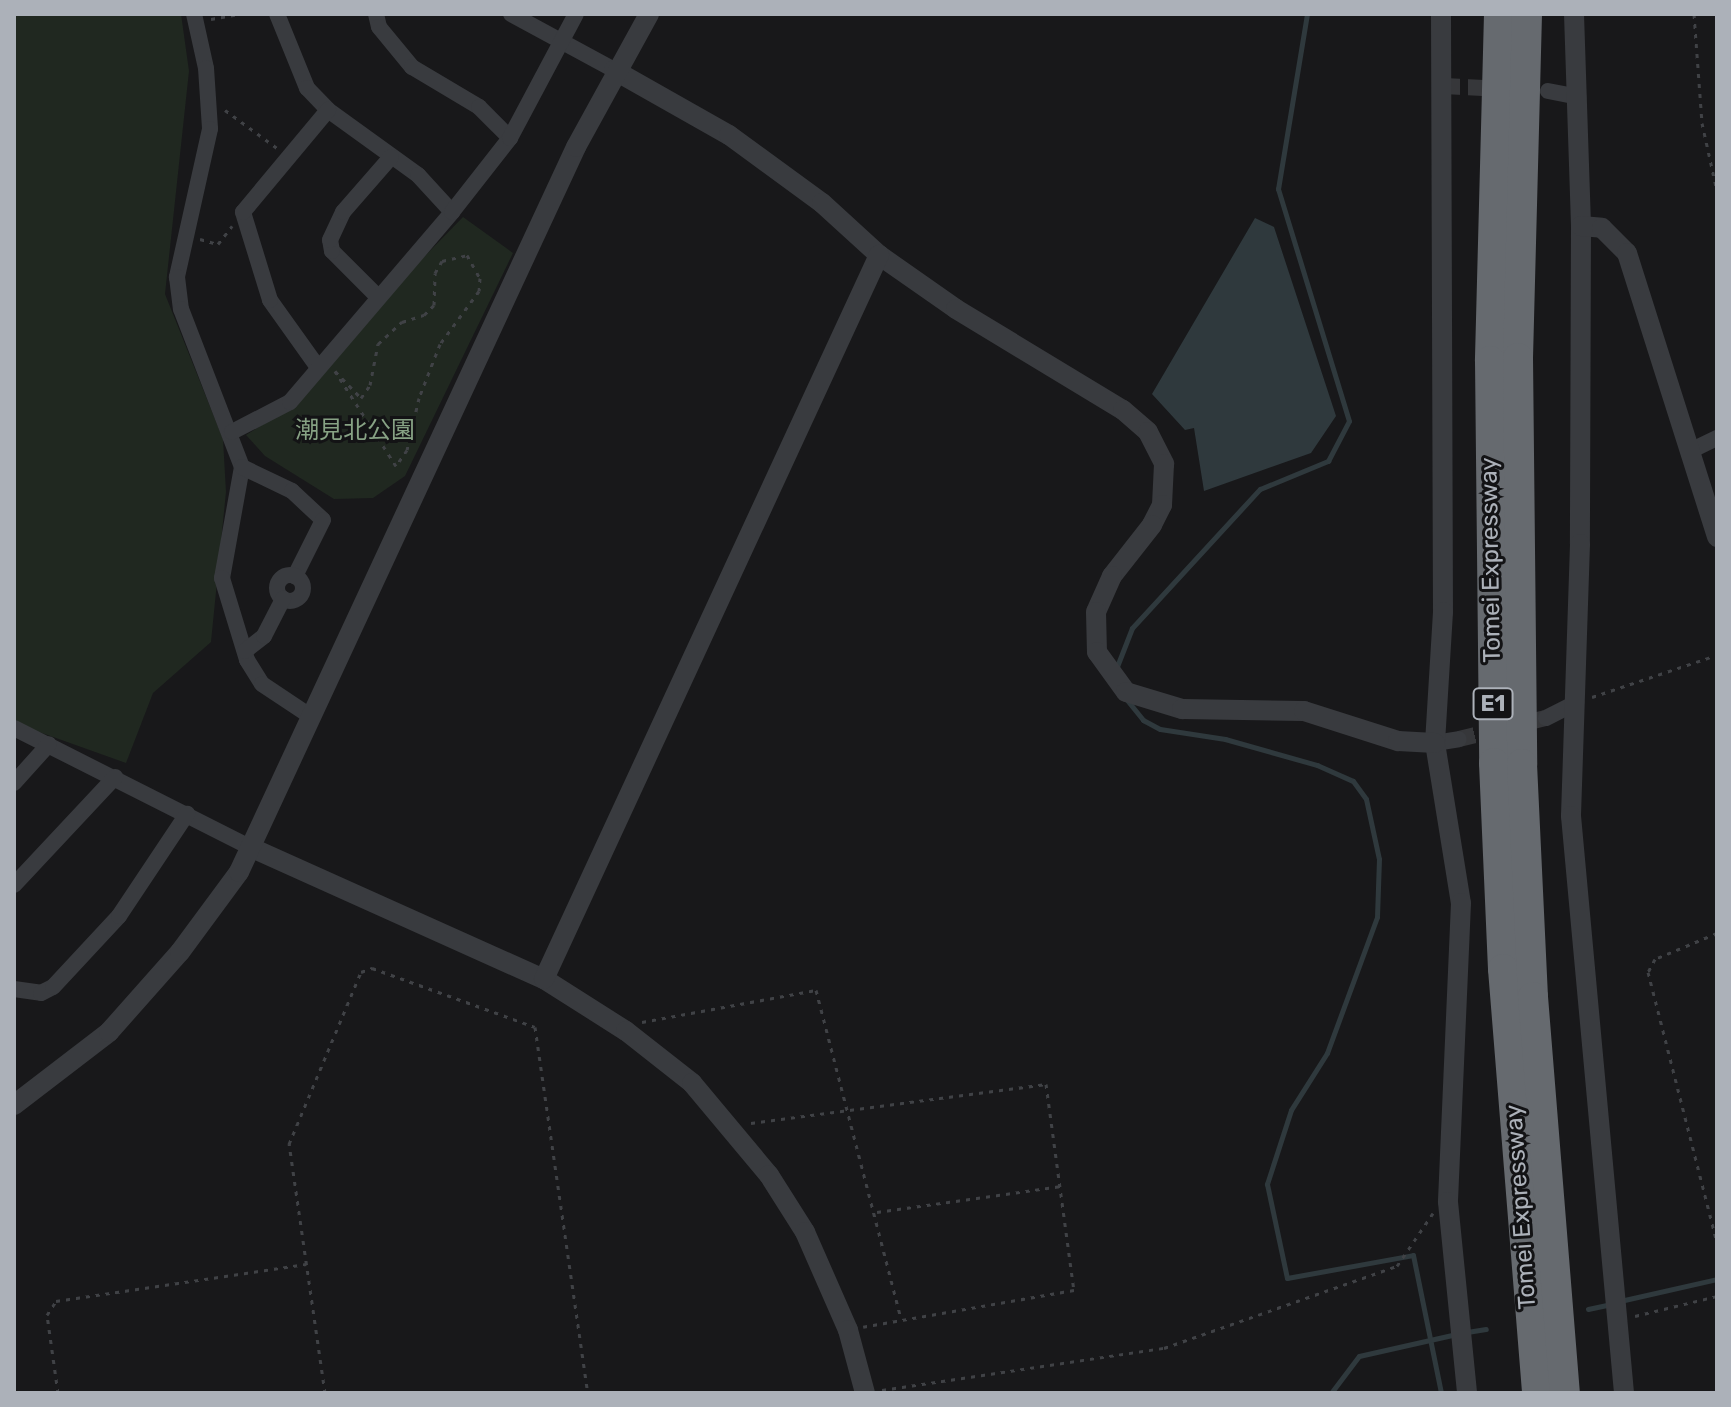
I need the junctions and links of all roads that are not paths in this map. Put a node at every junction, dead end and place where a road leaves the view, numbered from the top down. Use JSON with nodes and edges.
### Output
{"nodes":[{"id":1,"x":277,"y":14,"type":"edge"},
{"id":2,"x":376,"y":14,"type":"edge"},
{"id":3,"x":511,"y":14,"type":"edge"},
{"id":4,"x":576,"y":14,"type":"edge"},
{"id":5,"x":649,"y":14,"type":"edge"},
{"id":6,"x":1441,"y":14,"type":"edge"},
{"id":7,"x":1499,"y":14,"type":"edge"},
{"id":8,"x":1527,"y":14,"type":"edge"},
{"id":9,"x":1574,"y":14,"type":"edge"},
{"id":10,"x":195,"y":18,"type":"edge"},
{"id":11,"x":560,"y":43,"type":"junction"},
{"id":12,"x":614,"y":70,"type":"junction"},
{"id":13,"x":1548,"y":91,"type":"dead end"},
{"id":14,"x":1578,"y":97,"type":"junction"},
{"id":15,"x":328,"y":110,"type":"junction"},
{"id":16,"x":510,"y":138,"type":"junction"},
{"id":17,"x":391,"y":157,"type":"junction"},
{"id":18,"x":452,"y":212,"type":"junction"},
{"id":19,"x":1581,"y":226,"type":"junction"},
{"id":20,"x":879,"y":255,"type":"junction"},
{"id":21,"x":376,"y":295,"type":"junction"},
{"id":22,"x":317,"y":366,"type":"junction"},
{"id":23,"x":232,"y":432,"type":"junction"},
{"id":24,"x":1717,"y":438,"type":"edge"},
{"id":25,"x":1690,"y":451,"type":"junction"},
{"id":26,"x":242,"y":467,"type":"junction"},
{"id":27,"x":1717,"y":537,"type":"edge"},
{"id":28,"x":245,"y":651,"type":"junction"},
{"id":29,"x":1576,"y":703,"type":"junction"},
{"id":30,"x":310,"y":716,"type":"junction"},
{"id":31,"x":1546,"y":718,"type":"tunnel mouth"},
{"id":32,"x":14,"y":728,"type":"edge"},
{"id":33,"x":1459,"y":739,"type":"tunnel mouth"},
{"id":34,"x":1435,"y":743,"type":"junction"},
{"id":35,"x":49,"y":744,"type":"junction"},
{"id":36,"x":115,"y":777,"type":"junction"},
{"id":37,"x":14,"y":783,"type":"edge"},
{"id":38,"x":187,"y":814,"type":"junction"},
{"id":39,"x":252,"y":848,"type":"junction"},
{"id":40,"x":14,"y":885,"type":"edge"},
{"id":41,"x":544,"y":979,"type":"junction"},
{"id":42,"x":14,"y":989,"type":"edge"},
{"id":43,"x":14,"y":1105,"type":"edge"},
{"id":44,"x":865,"y":1392,"type":"edge"},
{"id":45,"x":1467,"y":1393,"type":"edge"},
{"id":46,"x":1537,"y":1393,"type":"edge"},
{"id":47,"x":1565,"y":1393,"type":"edge"},
{"id":48,"x":1624,"y":1393,"type":"edge"}],
"edges":[{"from":1,"to":15,"type":"street"},
{"from":2,"to":16,"type":"street"},
{"from":3,"to":11,"type":"street"},
{"from":4,"to":11,"type":"street"},
{"from":5,"to":12,"type":"street"},
{"from":6,"to":34,"type":"street"},
{"from":7,"to":46,"type":"highway","name":"Tomei Expressway","number":"E1"},
{"from":8,"to":47,"type":"highway","name":"Tomei Expressway","number":"E1"},
{"from":9,"to":14,"type":"street"},
{"from":10,"to":23,"type":"street"},
{"from":11,"to":12,"type":"street"},
{"from":11,"to":16,"type":"street"},
{"from":12,"to":20,"type":"street"},
{"from":12,"to":30,"type":"street"},
{"from":13,"to":14,"type":"street"},
{"from":14,"to":19,"type":"street"},
{"from":15,"to":17,"type":"street"},
{"from":15,"to":22,"type":"street"},
{"from":16,"to":18,"type":"street"},
{"from":17,"to":18,"type":"street"},
{"from":17,"to":21,"type":"street"},
{"from":18,"to":21,"type":"street"},
{"from":19,"to":25,"type":"street"},
{"from":19,"to":29,"type":"street"},
{"from":20,"to":34,"type":"street"},
{"from":20,"to":41,"type":"street"},
{"from":21,"to":22,"type":"street"},
{"from":22,"to":23,"type":"street"},
{"from":23,"to":26,"type":"street"},
{"from":24,"to":25,"type":"street"},
{"from":25,"to":27,"type":"street"},
{"from":26,"to":28,"type":"street"},
{"from":26,"to":28,"type":"street"},
{"from":28,"to":30,"type":"street"},
{"from":29,"to":31,"type":"street"},
{"from":29,"to":48,"type":"street"},
{"from":30,"to":39,"type":"street"},
{"from":32,"to":35,"type":"street"},
{"from":33,"to":34,"type":"street"},
{"from":34,"to":45,"type":"street"},
{"from":35,"to":36,"type":"street"},
{"from":35,"to":37,"type":"street"},
{"from":36,"to":38,"type":"street"},
{"from":36,"to":40,"type":"street"},
{"from":38,"to":39,"type":"street"},
{"from":38,"to":42,"type":"street"},
{"from":39,"to":41,"type":"street"},
{"from":39,"to":43,"type":"street"},
{"from":41,"to":44,"type":"street"}]}
